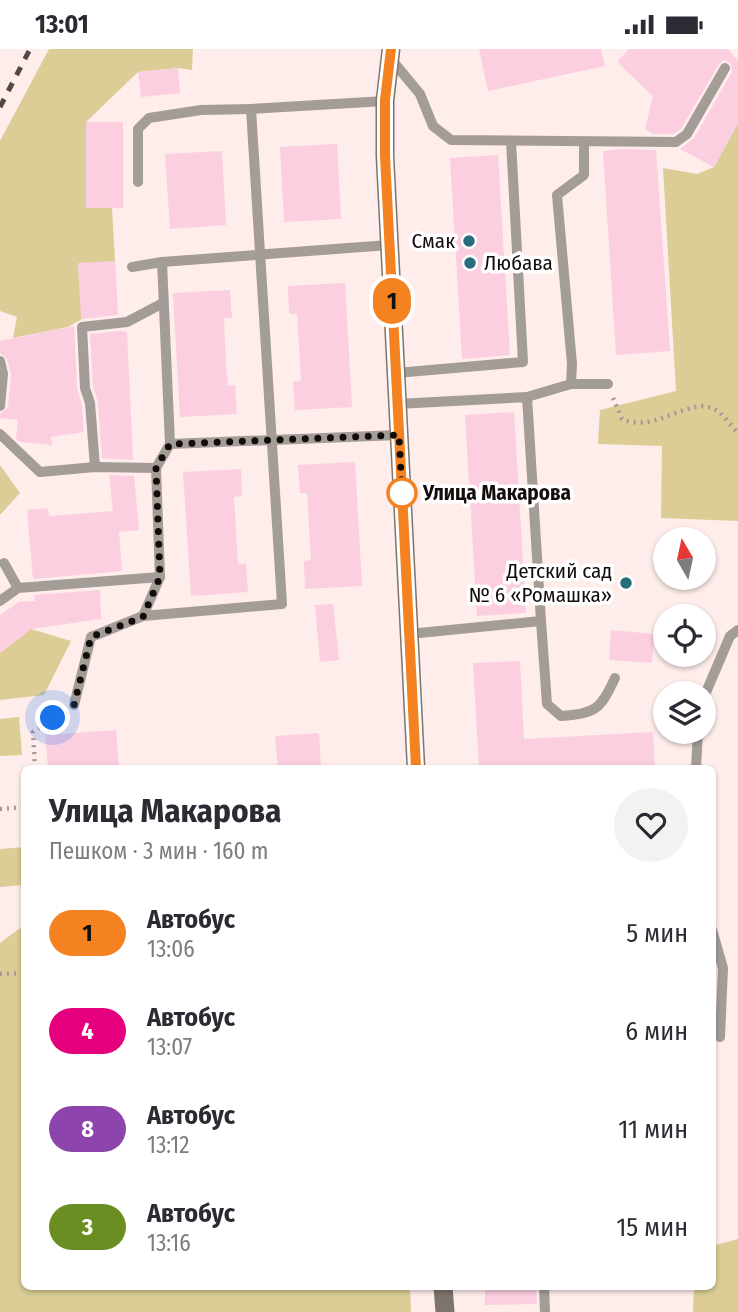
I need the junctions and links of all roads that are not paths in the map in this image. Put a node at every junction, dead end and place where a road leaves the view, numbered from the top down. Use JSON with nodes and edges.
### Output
{"nodes":[{"id":1,"x":390,"y":53,"type":"edge"},
{"id":2,"x":725,"y":68,"type":"dead end"},
{"id":3,"x":385,"y":100,"type":"junction"},
{"id":4,"x":251,"y":110,"type":"junction"},
{"id":5,"x":511,"y":141,"type":"junction"},
{"id":6,"x":584,"y":142,"type":"junction"},
{"id":7,"x":138,"y":182,"type":"dead end"},
{"id":8,"x":389,"y":245,"type":"junction"},
{"id":9,"x":260,"y":255,"type":"junction"},
{"id":10,"x":162,"y":262,"type":"junction"},
{"id":11,"x":132,"y":267,"type":"dead end"},
{"id":12,"x":163,"y":303,"type":"junction"},
{"id":13,"x":0,"y":361,"type":"edge"},
{"id":14,"x":396,"y":373,"type":"junction"},
{"id":15,"x":571,"y":384,"type":"junction"},
{"id":16,"x":608,"y":384,"type":"road end"},
{"id":17,"x":527,"y":397,"type":"junction"},
{"id":18,"x":397,"y":404,"type":"junction"},
{"id":19,"x":0,"y":406,"type":"edge"},
{"id":20,"x":0,"y":434,"type":"edge"},
{"id":21,"x":399,"y":435,"type":"junction"},
{"id":22,"x":272,"y":440,"type":"junction"},
{"id":23,"x":170,"y":444,"type":"junction"},
{"id":24,"x":95,"y":467,"type":"junction"},
{"id":25,"x":156,"y":468,"type":"junction"},
{"id":26,"x":4,"y":563,"type":"dead end"},
{"id":27,"x":160,"y":577,"type":"junction"},
{"id":28,"x":18,"y":588,"type":"junction"},
{"id":29,"x":0,"y":601,"type":"edge"},
{"id":30,"x":143,"y":617,"type":"junction"},
{"id":31,"x":541,"y":621,"type":"junction"},
{"id":32,"x":738,"y":630,"type":"edge"},
{"id":33,"x":409,"y":634,"type":"junction"},
{"id":34,"x":615,"y":678,"type":"dead end"},
{"id":35,"x":711,"y":681,"type":"edge"},
{"id":36,"x":74,"y":705,"type":"road end"},
{"id":37,"x":697,"y":744,"type":"edge"},
{"id":38,"x":416,"y":765,"type":"edge"},
{"id":39,"x":696,"y":765,"type":"edge"},
{"id":40,"x":716,"y":944,"type":"edge"},
{"id":41,"x":720,"y":1037,"type":"dead end"},
{"id":42,"x":443,"y":1290,"type":"edge"},
{"id":43,"x":544,"y":1290,"type":"edge"},
{"id":44,"x":445,"y":1312,"type":"edge"},
{"id":45,"x":545,"y":1312,"type":"edge"}],
"edges":[{"from":1,"to":3,"type":"main road"},
{"from":1,"to":5,"type":"lane"},
{"from":2,"to":6,"type":"lane"},
{"from":3,"to":4,"type":"lane"},
{"from":3,"to":8,"type":"main road"},
{"from":4,"to":7,"type":"lane"},
{"from":4,"to":9,"type":"lane"},
{"from":5,"to":6,"type":"lane"},
{"from":5,"to":14,"type":"lane"},
{"from":6,"to":15,"type":"lane"},
{"from":8,"to":9,"type":"lane"},
{"from":8,"to":14,"type":"main road"},
{"from":9,"to":10,"type":"lane"},
{"from":9,"to":22,"type":"lane"},
{"from":10,"to":11,"type":"lane"},
{"from":10,"to":12,"type":"lane"},
{"from":12,"to":23,"type":"lane"},
{"from":12,"to":24,"type":"lane"},
{"from":13,"to":19,"type":"lane"},
{"from":14,"to":18,"type":"main road"},
{"from":15,"to":16,"type":"lane"},
{"from":15,"to":17,"type":"lane"},
{"from":17,"to":18,"type":"lane"},
{"from":17,"to":31,"type":"lane"},
{"from":18,"to":21,"type":"main road"},
{"from":20,"to":24,"type":"lane"},
{"from":21,"to":22,"type":"lane"},
{"from":21,"to":33,"type":"main road"},
{"from":22,"to":23,"type":"lane"},
{"from":22,"to":30,"type":"lane"},
{"from":23,"to":25,"type":"lane"},
{"from":24,"to":25,"type":"lane"},
{"from":25,"to":27,"type":"lane"},
{"from":26,"to":28,"type":"lane"},
{"from":27,"to":28,"type":"lane"},
{"from":27,"to":30,"type":"lane"},
{"from":28,"to":29,"type":"lane"},
{"from":30,"to":36,"type":"lane"},
{"from":31,"to":33,"type":"lane"},
{"from":31,"to":34,"type":"lane"},
{"from":32,"to":35,"type":"lane"},
{"from":33,"to":38,"type":"main road"},
{"from":37,"to":39,"type":"lane"},
{"from":40,"to":41,"type":"lane"},
{"from":42,"to":44,"type":"main road"},
{"from":43,"to":45,"type":"lane"}]}
